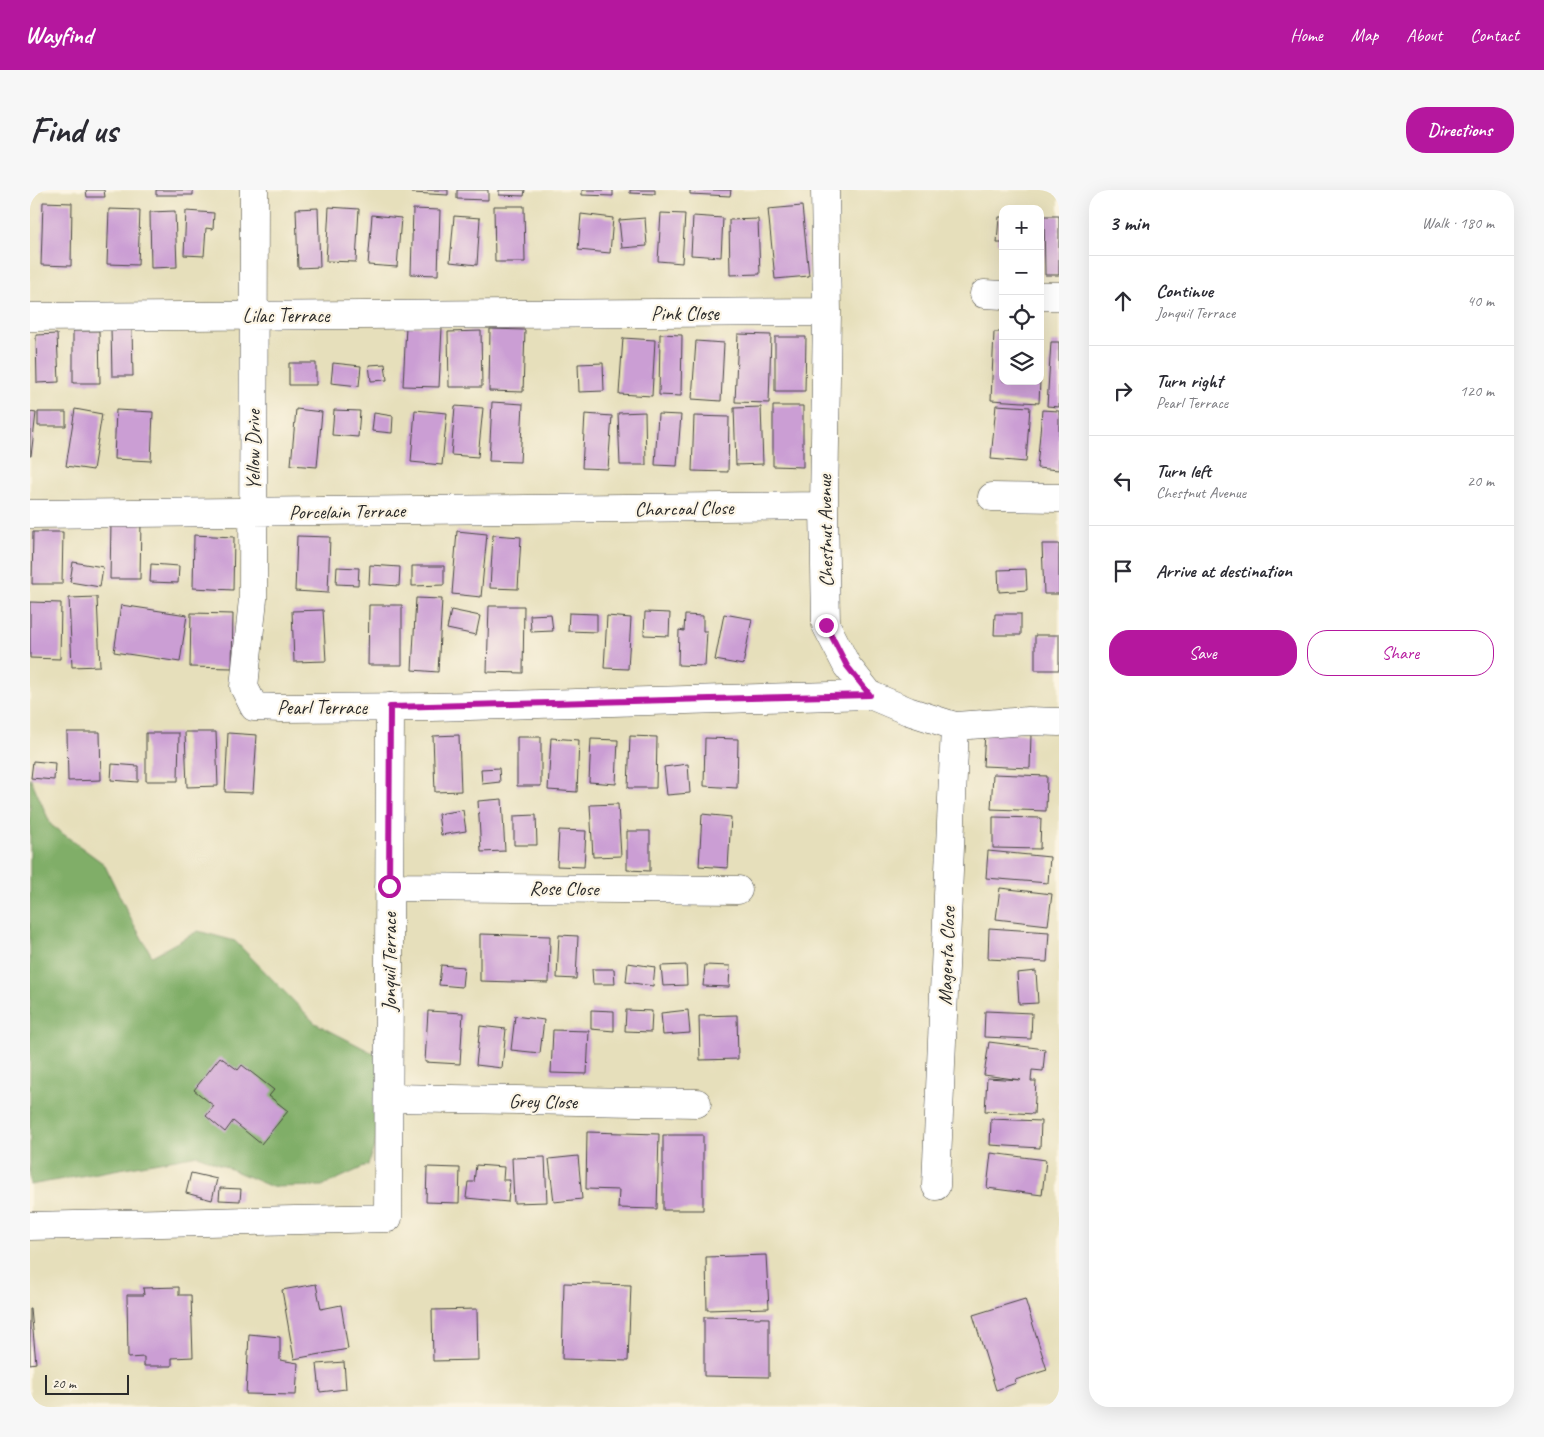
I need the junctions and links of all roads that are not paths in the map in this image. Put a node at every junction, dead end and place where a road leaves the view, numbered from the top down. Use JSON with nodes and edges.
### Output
{"nodes":[{"id":1,"x":254,"y":190,"type":"edge"},
{"id":2,"x":825,"y":190,"type":"edge"},
{"id":3,"x":1044,"y":296,"type":"edge"},
{"id":4,"x":1059,"y":296,"type":"edge"},
{"id":5,"x":827,"y":312,"type":"junction"},
{"id":6,"x":542,"y":314,"type":"joint"},
{"id":7,"x":253,"y":315,"type":"junction"},
{"id":8,"x":30,"y":317,"type":"edge"},
{"id":9,"x":992,"y":497,"type":"dead end"},
{"id":10,"x":1059,"y":498,"type":"edge"},
{"id":11,"x":824,"y":506,"type":"junction"},
{"id":12,"x":544,"y":509,"type":"joint"},
{"id":13,"x":253,"y":512,"type":"junction"},
{"id":14,"x":30,"y":514,"type":"edge"},
{"id":15,"x":870,"y":695,"type":"junction"},
{"id":16,"x":254,"y":707,"type":"joint"},
{"id":17,"x":390,"y":707,"type":"junction"},
{"id":18,"x":1059,"y":722,"type":"edge"},
{"id":19,"x":955,"y":726,"type":"junction"},
{"id":20,"x":389,"y":886,"type":"junction"},
{"id":21,"x":738,"y":890,"type":"dead end"},
{"id":22,"x":389,"y":1098,"type":"junction"},
{"id":23,"x":697,"y":1103,"type":"dead end"},
{"id":24,"x":936,"y":1186,"type":"dead end"},
{"id":25,"x":30,"y":1226,"type":"edge"}],
"edges":[{"from":1,"to":7,"type":"street","name":"Yellow Drive"},
{"from":2,"to":5,"type":"street","name":"Chestnut Avenue"},
{"from":3,"to":4,"type":"street"},
{"from":5,"to":6,"type":"street","name":"Pink Close"},
{"from":5,"to":11,"type":"street","name":"Chestnut Avenue"},
{"from":6,"to":7,"type":"street","name":"Lilac Terrace"},
{"from":7,"to":8,"type":"street","name":"Lilac Terrace"},
{"from":7,"to":13,"type":"street","name":"Yellow Drive"},
{"from":9,"to":10,"type":"street"},
{"from":11,"to":12,"type":"street","name":"Charcoal Close"},
{"from":11,"to":15,"type":"street","name":"Chestnut Avenue"},
{"from":12,"to":13,"type":"street","name":"Porcelain Terrace"},
{"from":13,"to":14,"type":"street","name":"Porcelain Terrace"},
{"from":13,"to":16,"type":"street","name":"Yellow Drive"},
{"from":15,"to":17,"type":"street","name":"Pearl Terrace"},
{"from":15,"to":19,"type":"street","name":"Chestnut Avenue"},
{"from":16,"to":17,"type":"street","name":"Pearl Terrace"},
{"from":17,"to":20,"type":"street","name":"Jonquil Terrace"},
{"from":18,"to":19,"type":"street","name":"Chestnut Avenue"},
{"from":19,"to":24,"type":"street","name":"Magenta Close"},
{"from":20,"to":21,"type":"street","name":"Rose Close"},
{"from":20,"to":22,"type":"street","name":"Jonquil Terrace"},
{"from":22,"to":23,"type":"street","name":"Grey Close"},
{"from":22,"to":25,"type":"street","name":"Jonquil Terrace"}]}
